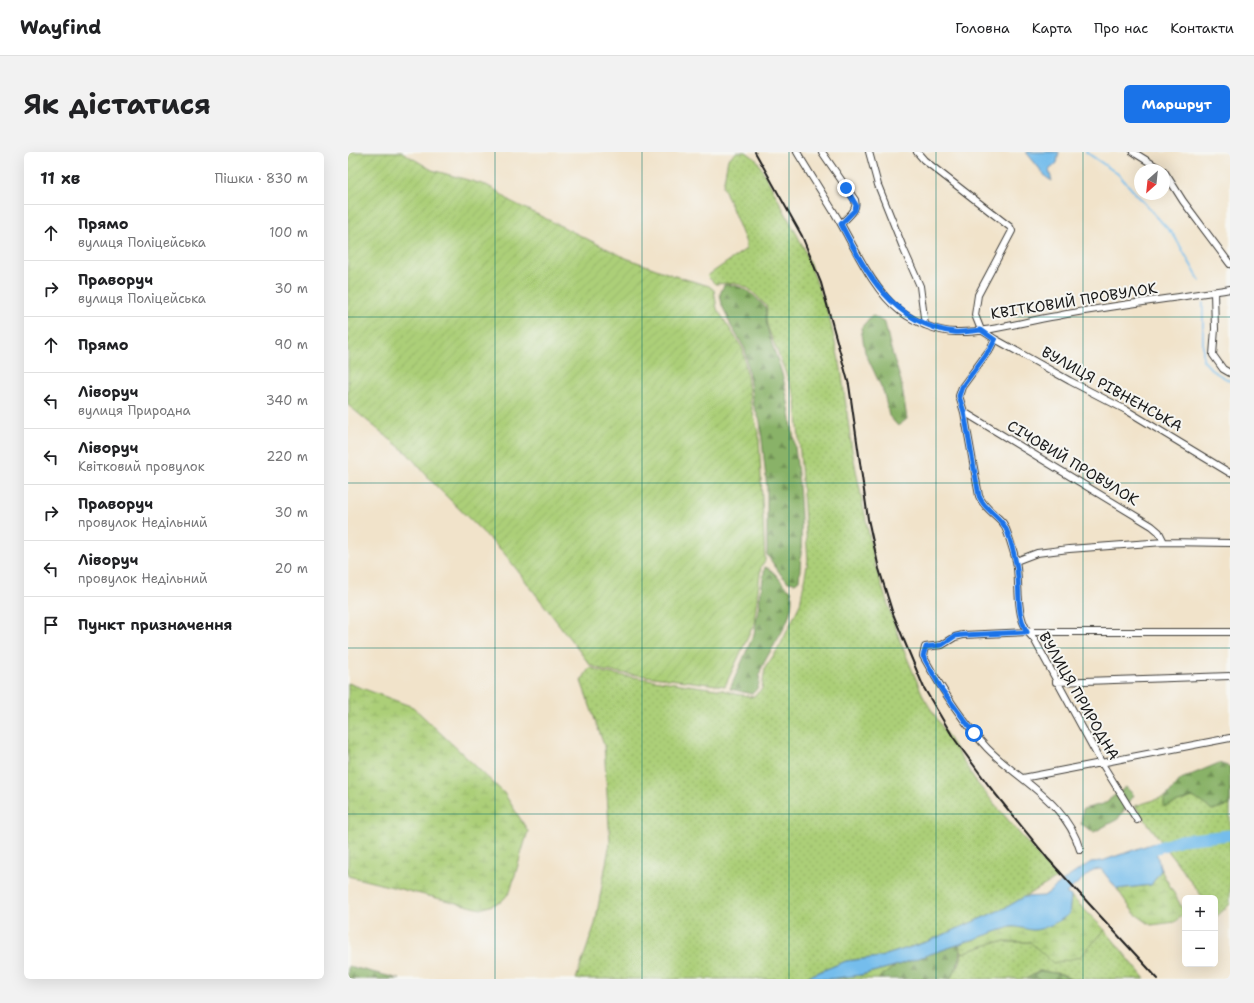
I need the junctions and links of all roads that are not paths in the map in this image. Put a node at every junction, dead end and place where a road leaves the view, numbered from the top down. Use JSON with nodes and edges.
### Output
{"nodes":[{"id":1,"x":797,"y":152,"type":"edge"},
{"id":2,"x":822,"y":152,"type":"edge"},
{"id":3,"x":869,"y":152,"type":"edge"},
{"id":4,"x":917,"y":152,"type":"edge"},
{"id":5,"x":1133,"y":152,"type":"edge"},
{"id":6,"x":1152,"y":164,"type":"edge"},
{"id":7,"x":1170,"y":182,"type":"edge"},
{"id":8,"x":841,"y":224,"type":"junction"},
{"id":9,"x":1230,"y":264,"type":"edge"},
{"id":10,"x":1230,"y":289,"type":"edge"},
{"id":11,"x":1214,"y":292,"type":"junction"},
{"id":12,"x":925,"y":325,"type":"junction"},
{"id":13,"x":981,"y":330,"type":"junction"},
{"id":14,"x":995,"y":340,"type":"junction"},
{"id":15,"x":1230,"y":373,"type":"edge"},
{"id":16,"x":964,"y":412,"type":"junction"},
{"id":17,"x":1230,"y":473,"type":"edge"},
{"id":18,"x":1164,"y":542,"type":"junction"},
{"id":19,"x":1230,"y":543,"type":"edge"},
{"id":20,"x":1016,"y":561,"type":"junction"},
{"id":21,"x":1027,"y":632,"type":"junction"},
{"id":22,"x":1230,"y":632,"type":"edge"},
{"id":23,"x":1230,"y":676,"type":"edge"},
{"id":24,"x":1056,"y":682,"type":"junction"},
{"id":25,"x":1230,"y":738,"type":"edge"},
{"id":26,"x":1101,"y":762,"type":"junction"},
{"id":27,"x":1022,"y":778,"type":"junction"},
{"id":28,"x":1137,"y":820,"type":"dead end"},
{"id":29,"x":1080,"y":850,"type":"dead end"}],
"edges":[{"from":1,"to":8,"type":"street","name":"КВІТКОВИЙ ПРОВУЛОК"},
{"from":2,"to":8,"type":"street"},
{"from":3,"to":12,"type":"street"},
{"from":4,"to":13,"type":"street"},
{"from":5,"to":6,"type":"street"},
{"from":7,"to":9,"type":"street"},
{"from":8,"to":12,"type":"street","name":"КВІТКОВИЙ ПРОВУЛОК"},
{"from":10,"to":11,"type":"street","name":"КВІТКОВИЙ ПРОВУЛОК"},
{"from":11,"to":13,"type":"street","name":"КВІТКОВИЙ ПРОВУЛОК"},
{"from":11,"to":15,"type":"street"},
{"from":12,"to":13,"type":"street","name":"КВІТКОВИЙ ПРОВУЛОК"},
{"from":13,"to":14,"type":"street","name":"ВУЛИЦЯ РІВНЕНСЬКА"},
{"from":14,"to":16,"type":"street","name":"ВУЛИЦЯ ПРИРОДНА"},
{"from":14,"to":17,"type":"street","name":"ВУЛИЦЯ РІВНЕНСЬКА"},
{"from":16,"to":18,"type":"street","name":"СІЧОВИЙ ПРОВУЛОК"},
{"from":16,"to":20,"type":"street","name":"ВУЛИЦЯ ПРИРОДНА"},
{"from":18,"to":19,"type":"street"},
{"from":18,"to":20,"type":"street"},
{"from":20,"to":21,"type":"street","name":"ВУЛИЦЯ ПРИРОДНА"},
{"from":21,"to":22,"type":"street"},
{"from":21,"to":24,"type":"street","name":"ВУЛИЦЯ ПРИРОДНА"},
{"from":21,"to":27,"type":"street"},
{"from":23,"to":24,"type":"street"},
{"from":24,"to":26,"type":"street","name":"ВУЛИЦЯ ПРИРОДНА"},
{"from":25,"to":26,"type":"street"},
{"from":26,"to":27,"type":"street"},
{"from":26,"to":28,"type":"street","name":"ВУЛИЦЯ ПРИРОДНА"},
{"from":27,"to":29,"type":"street"}]}
